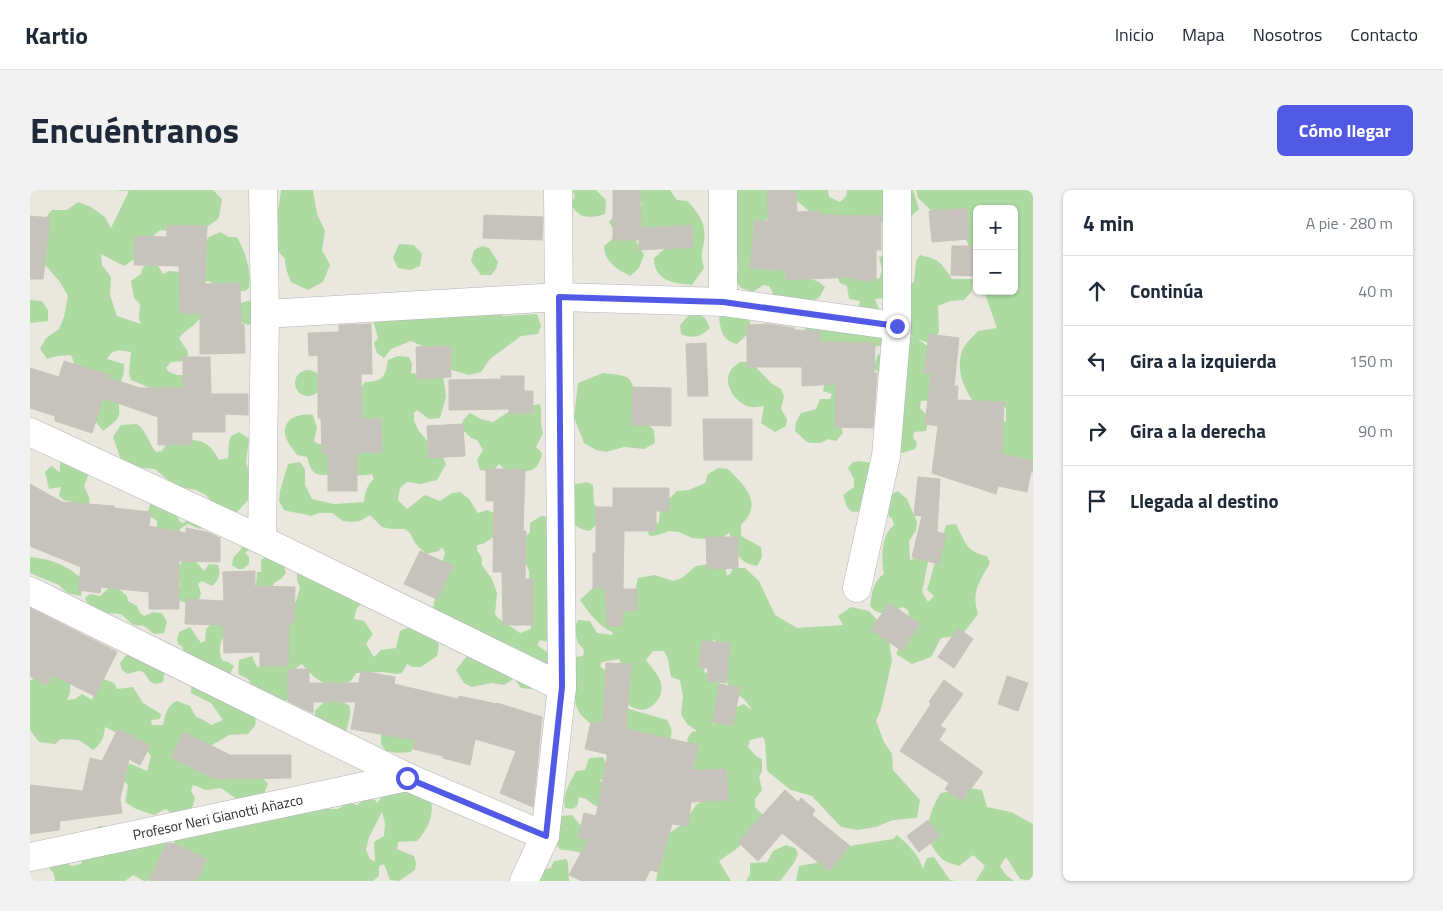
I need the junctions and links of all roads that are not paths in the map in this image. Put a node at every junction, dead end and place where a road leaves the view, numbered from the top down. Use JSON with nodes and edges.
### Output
{"nodes":[{"id":1,"x":263,"y":190,"type":"edge"},
{"id":2,"x":558,"y":190,"type":"edge"},
{"id":3,"x":723,"y":190,"type":"edge"},
{"id":4,"x":897,"y":190,"type":"edge"},
{"id":5,"x":559,"y":297,"type":"junction"},
{"id":6,"x":723,"y":302,"type":"junction"},
{"id":7,"x":265,"y":314,"type":"junction"},
{"id":8,"x":897,"y":326,"type":"junction"},
{"id":9,"x":30,"y":432,"type":"edge"},
{"id":10,"x":262,"y":540,"type":"junction"},
{"id":11,"x":857,"y":588,"type":"dead end"},
{"id":12,"x":30,"y":591,"type":"edge"},
{"id":13,"x":562,"y":687,"type":"junction"},
{"id":14,"x":407,"y":778,"type":"junction"},
{"id":15,"x":546,"y":836,"type":"junction"},
{"id":16,"x":30,"y":857,"type":"edge"},
{"id":17,"x":524,"y":881,"type":"edge"}],
"edges":[{"from":1,"to":7,"type":"street"},
{"from":2,"to":5,"type":"street"},
{"from":3,"to":6,"type":"street"},
{"from":4,"to":8,"type":"street"},
{"from":5,"to":6,"type":"street"},
{"from":5,"to":7,"type":"street"},
{"from":5,"to":13,"type":"street"},
{"from":6,"to":8,"type":"street"},
{"from":7,"to":10,"type":"street"},
{"from":8,"to":11,"type":"street"},
{"from":9,"to":10,"type":"street"},
{"from":10,"to":13,"type":"street"},
{"from":12,"to":14,"type":"street"},
{"from":13,"to":15,"type":"street"},
{"from":14,"to":15,"type":"street"},
{"from":14,"to":16,"type":"street","name":"Profesor Neri Gianotti Añazco"},
{"from":15,"to":17,"type":"street"}]}
